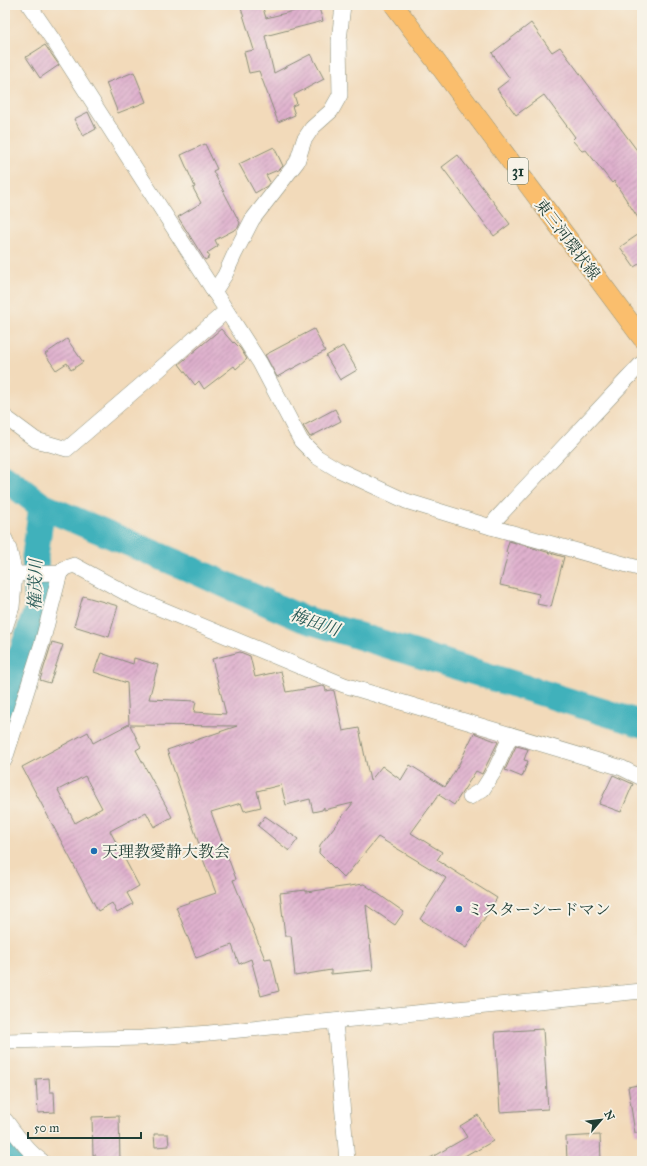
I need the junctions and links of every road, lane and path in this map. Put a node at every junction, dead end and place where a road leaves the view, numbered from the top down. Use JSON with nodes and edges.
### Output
{"nodes":[{"id":1,"x":29,"y":5,"type":"edge"},
{"id":2,"x":342,"y":5,"type":"edge"},
{"id":3,"x":394,"y":5,"type":"edge"},
{"id":4,"x":214,"y":292,"type":"junction"},
{"id":5,"x":226,"y":311,"type":"junction"},
{"id":6,"x":642,"y":338,"type":"edge"},
{"id":7,"x":642,"y":363,"type":"edge"},
{"id":8,"x":5,"y":417,"type":"edge"},
{"id":9,"x":491,"y":527,"type":"junction"},
{"id":10,"x":5,"y":539,"type":"edge"},
{"id":11,"x":642,"y":569,"type":"edge"},
{"id":12,"x":58,"y":573,"type":"junction"},
{"id":13,"x":18,"y":574,"type":"junction"},
{"id":14,"x":5,"y":628,"type":"edge"},
{"id":15,"x":511,"y":735,"type":"junction"},
{"id":16,"x":5,"y":759,"type":"edge"},
{"id":17,"x":642,"y":778,"type":"edge"},
{"id":18,"x":470,"y":797,"type":"dead end"},
{"id":19,"x":642,"y":991,"type":"edge"},
{"id":20,"x":335,"y":1021,"type":"junction"},
{"id":21,"x":5,"y":1041,"type":"edge"},
{"id":22,"x":5,"y":1120,"type":"edge"},
{"id":23,"x":42,"y":1161,"type":"edge"},
{"id":24,"x":347,"y":1161,"type":"edge"}],
"edges":[{"from":1,"to":4,"type":"street"},
{"from":2,"to":4,"type":"street"},
{"from":3,"to":6,"type":"main road","name":"東三河環状線","number":"31"},
{"from":4,"to":5,"type":"street"},
{"from":5,"to":8,"type":"street"},
{"from":5,"to":9,"type":"street"},
{"from":7,"to":9,"type":"street"},
{"from":9,"to":11,"type":"street"},
{"from":10,"to":13,"type":"street"},
{"from":12,"to":13,"type":"street"},
{"from":12,"to":15,"type":"street"},
{"from":12,"to":16,"type":"street"},
{"from":13,"to":14,"type":"street"},
{"from":15,"to":17,"type":"street"},
{"from":15,"to":18,"type":"street"},
{"from":19,"to":20,"type":"street"},
{"from":20,"to":21,"type":"street"},
{"from":20,"to":24,"type":"street"},
{"from":22,"to":23,"type":"street"}]}
